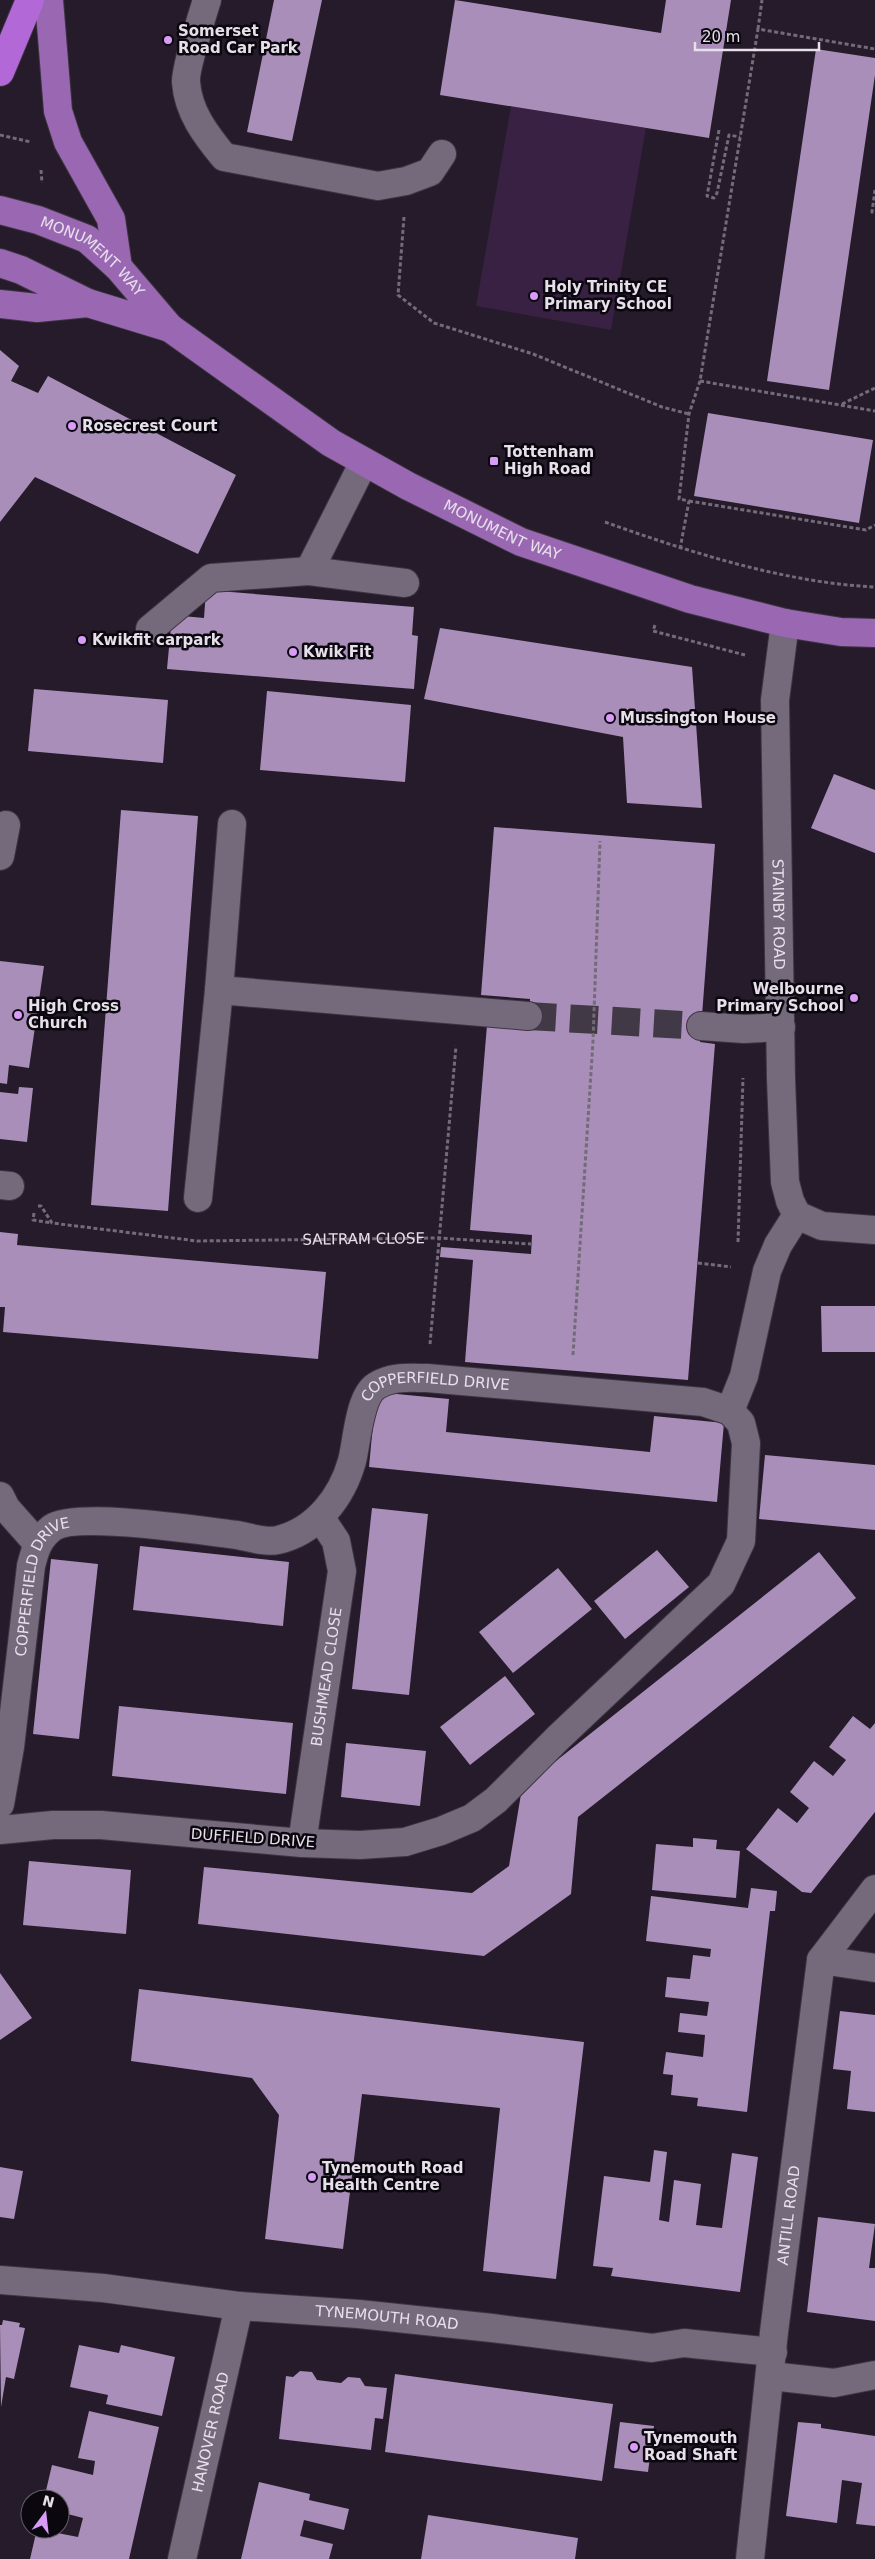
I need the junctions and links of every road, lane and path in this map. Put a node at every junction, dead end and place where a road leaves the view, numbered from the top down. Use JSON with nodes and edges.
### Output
{"nodes":[{"id":1,"x":30,"y":0,"type":"edge"},
{"id":2,"x":50,"y":0,"type":"edge"},
{"id":3,"x":208,"y":0,"type":"edge"},
{"id":4,"x":762,"y":0,"type":"edge"},
{"id":5,"x":758,"y":29,"type":"junction"},
{"id":6,"x":875,"y":49,"type":"edge"},
{"id":7,"x":0,"y":72,"type":"edge"},
{"id":8,"x":719,"y":130,"type":"dead end"},
{"id":9,"x":0,"y":135,"type":"edge"},
{"id":10,"x":740,"y":137,"type":"junction"},
{"id":11,"x":40,"y":144,"type":"dead end"},
{"id":12,"x":442,"y":154,"type":"dead end"},
{"id":13,"x":406,"y":181,"type":"junction"},
{"id":14,"x":875,"y":190,"type":"edge"},
{"id":15,"x":0,"y":210,"type":"edge"},
{"id":16,"x":875,"y":212,"type":"edge"},
{"id":17,"x":0,"y":263,"type":"edge"},
{"id":18,"x":118,"y":267,"type":"junction"},
{"id":19,"x":88,"y":303,"type":"junction"},
{"id":20,"x":0,"y":304,"type":"edge"},
{"id":21,"x":170,"y":328,"type":"junction"},
{"id":22,"x":700,"y":380,"type":"junction"},
{"id":23,"x":875,"y":388,"type":"edge"},
{"id":24,"x":841,"y":405,"type":"junction"},
{"id":25,"x":875,"y":411,"type":"edge"},
{"id":26,"x":689,"y":414,"type":"junction"},
{"id":27,"x":364,"y":462,"type":"junction"},
{"id":28,"x":689,"y":501,"type":"junction"},
{"id":29,"x":605,"y":522,"type":"dead end"},
{"id":30,"x":875,"y":525,"type":"edge"},
{"id":31,"x":679,"y":548,"type":"junction"},
{"id":32,"x":675,"y":555,"type":"dead end"},
{"id":33,"x":309,"y":571,"type":"junction"},
{"id":34,"x":405,"y":584,"type":"dead end"},
{"id":35,"x":875,"y":587,"type":"edge"},
{"id":36,"x":785,"y":623,"type":"junction"},
{"id":37,"x":655,"y":624,"type":"dead end"},
{"id":38,"x":150,"y":629,"type":"dead end"},
{"id":39,"x":875,"y":633,"type":"edge"},
{"id":40,"x":779,"y":664,"type":"junction"},
{"id":41,"x":6,"y":824,"type":"dead end"},
{"id":42,"x":232,"y":824,"type":"dead end"},
{"id":43,"x":600,"y":841,"type":"dead end"},
{"id":44,"x":0,"y":856,"type":"edge"},
{"id":45,"x":219,"y":990,"type":"junction"},
{"id":46,"x":459,"y":1011,"type":"junction"},
{"id":47,"x":528,"y":1016,"type":"tunnel mouth"},
{"id":48,"x":701,"y":1026,"type":"tunnel mouth"},
{"id":49,"x":781,"y":1027,"type":"junction"},
{"id":50,"x":744,"y":1029,"type":"junction"},
{"id":51,"x":198,"y":1198,"type":"dead end"},
{"id":52,"x":24,"y":1211,"type":"dead end"},
{"id":53,"x":34,"y":1212,"type":"junction"},
{"id":54,"x":52,"y":1223,"type":"junction"},
{"id":55,"x":790,"y":1225,"type":"junction"},
{"id":56,"x":875,"y":1230,"type":"edge"},
{"id":57,"x":438,"y":1238,"type":"junction"},
{"id":58,"x":531,"y":1244,"type":"dead end"},
{"id":59,"x":738,"y":1250,"type":"dead end"},
{"id":60,"x":427,"y":1378,"type":"junction"},
{"id":61,"x":569,"y":1390,"type":"junction"},
{"id":62,"x":730,"y":1411,"type":"junction"},
{"id":63,"x":0,"y":1496,"type":"edge"},
{"id":64,"x":320,"y":1517,"type":"junction"},
{"id":65,"x":37,"y":1543,"type":"junction"},
{"id":66,"x":0,"y":1804,"type":"edge"},
{"id":67,"x":0,"y":1830,"type":"edge"},
{"id":68,"x":302,"y":1844,"type":"junction"},
{"id":69,"x":875,"y":1889,"type":"edge"},
{"id":70,"x":821,"y":1960,"type":"junction"},
{"id":71,"x":875,"y":1968,"type":"edge"},
{"id":72,"x":0,"y":2280,"type":"edge"},
{"id":73,"x":239,"y":2306,"type":"junction"},
{"id":74,"x":772,"y":2364,"type":"junction"},
{"id":75,"x":872,"y":2375,"type":"edge"},
{"id":76,"x":182,"y":2559,"type":"edge"},
{"id":77,"x":750,"y":2559,"type":"edge"}],
"edges":[{"from":1,"to":7,"type":"highway"},
{"from":2,"to":18,"type":"main road"},
{"from":3,"to":13,"type":"street"},
{"from":4,"to":5,"type":"path"},
{"from":5,"to":6,"type":"path"},
{"from":5,"to":10,"type":"path"},
{"from":8,"to":10,"type":"path"},
{"from":9,"to":11,"type":"path"},
{"from":10,"to":22,"type":"path"},
{"from":12,"to":13,"type":"street"},
{"from":13,"to":26,"type":"path"},
{"from":14,"to":16,"type":"path"},
{"from":15,"to":18,"type":"main road","name":"MONUMENT WAY"},
{"from":17,"to":19,"type":"main road","name":"MONUMENT WAY"},
{"from":18,"to":21,"type":"main road","name":"MONUMENT WAY"},
{"from":19,"to":20,"type":"main road"},
{"from":19,"to":21,"type":"main road","name":"MONUMENT WAY"},
{"from":21,"to":27,"type":"main road","name":"MONUMENT WAY"},
{"from":22,"to":24,"type":"path"},
{"from":22,"to":26,"type":"path"},
{"from":23,"to":24,"type":"path"},
{"from":24,"to":25,"type":"path"},
{"from":26,"to":28,"type":"path"},
{"from":27,"to":33,"type":"street"},
{"from":27,"to":36,"type":"main road","name":"MONUMENT WAY"},
{"from":28,"to":30,"type":"path"},
{"from":28,"to":31,"type":"path"},
{"from":29,"to":31,"type":"path"},
{"from":31,"to":32,"type":"path"},
{"from":31,"to":35,"type":"path"},
{"from":33,"to":34,"type":"street"},
{"from":33,"to":38,"type":"street"},
{"from":36,"to":39,"type":"main road","name":"MONUMENT WAY"},
{"from":36,"to":40,"type":"street","name":"STAINBY ROAD"},
{"from":37,"to":40,"type":"path"},
{"from":40,"to":49,"type":"street","name":"STAINBY ROAD"},
{"from":41,"to":44,"type":"street"},
{"from":42,"to":45,"type":"street"},
{"from":43,"to":61,"type":"path"},
{"from":45,"to":46,"type":"street"},
{"from":45,"to":51,"type":"street"},
{"from":46,"to":47,"type":"street"},
{"from":46,"to":57,"type":"path"},
{"from":48,"to":50,"type":"street"},
{"from":49,"to":50,"type":"street"},
{"from":49,"to":55,"type":"street","name":"STAINBY ROAD"},
{"from":50,"to":59,"type":"path"},
{"from":52,"to":53,"type":"path"},
{"from":53,"to":54,"type":"path","name":"SALTRAM CLOSE"},
{"from":53,"to":54,"type":"path"},
{"from":54,"to":57,"type":"path","name":"SALTRAM CLOSE"},
{"from":55,"to":56,"type":"street"},
{"from":55,"to":62,"type":"street"},
{"from":57,"to":58,"type":"path","name":"SALTRAM CLOSE"},
{"from":57,"to":60,"type":"path"},
{"from":60,"to":61,"type":"street","name":"COPPERFIELD DRIVE"},
{"from":60,"to":64,"type":"street","name":"COPPERFIELD DRIVE"},
{"from":61,"to":62,"type":"street","name":"COPPERFIELD DRIVE"},
{"from":62,"to":68,"type":"street","name":"DUFFIELD DRIVE"},
{"from":63,"to":65,"type":"street"},
{"from":64,"to":65,"type":"street","name":"COPPERFIELD DRIVE"},
{"from":64,"to":68,"type":"street","name":"BUSHMEAD CLOSE"},
{"from":65,"to":66,"type":"street","name":"COPPERFIELD DRIVE"},
{"from":67,"to":68,"type":"street","name":"DUFFIELD DRIVE"},
{"from":69,"to":70,"type":"street"},
{"from":70,"to":71,"type":"street"},
{"from":70,"to":74,"type":"street","name":"ANTILL ROAD"},
{"from":72,"to":73,"type":"street","name":"TYNEMOUTH ROAD"},
{"from":73,"to":74,"type":"street","name":"TYNEMOUTH ROAD"},
{"from":73,"to":76,"type":"street","name":"HANOVER ROAD"},
{"from":74,"to":75,"type":"street","name":"TYNEMOUTH ROAD"},
{"from":74,"to":77,"type":"street","name":"ANTILL ROAD"}]}
